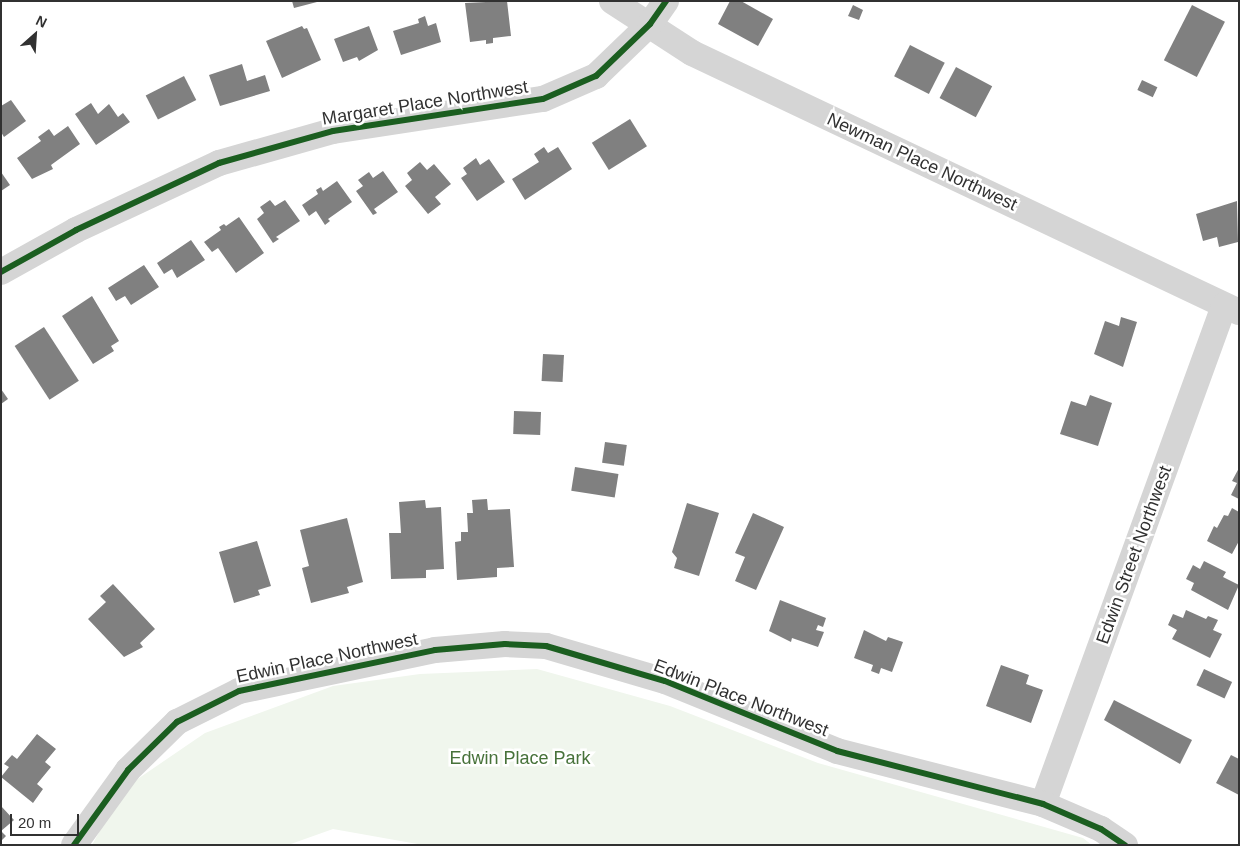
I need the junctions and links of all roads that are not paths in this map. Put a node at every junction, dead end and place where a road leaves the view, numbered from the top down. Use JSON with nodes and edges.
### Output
{"nodes":[{"id":1,"x":612,"y":1,"type":"edge"},
{"id":2,"x":666,"y":1,"type":"edge"},
{"id":3,"x":650,"y":24,"type":"junction"},
{"id":4,"x":1,"y":272,"type":"edge"},
{"id":5,"x":1232,"y":309,"type":"edge"},
{"id":6,"x":1043,"y":804,"type":"junction"},
{"id":7,"x":74,"y":845,"type":"edge"},
{"id":8,"x":1125,"y":845,"type":"edge"}],
"edges":[{"from":1,"to":3,"type":"street","name":"Newman Place Northwest"},
{"from":2,"to":3,"type":"street","name":"Margaret Place Northwest"},
{"from":3,"to":4,"type":"street","name":"Margaret Place Northwest"},
{"from":3,"to":5,"type":"street","name":"Newman Place Northwest"},
{"from":5,"to":6,"type":"street","name":"Edwin Street Northwest"},
{"from":6,"to":7,"type":"street","name":"Edwin Place Northwest"},
{"from":6,"to":8,"type":"street","name":"Edwin Place Northwest"}]}
